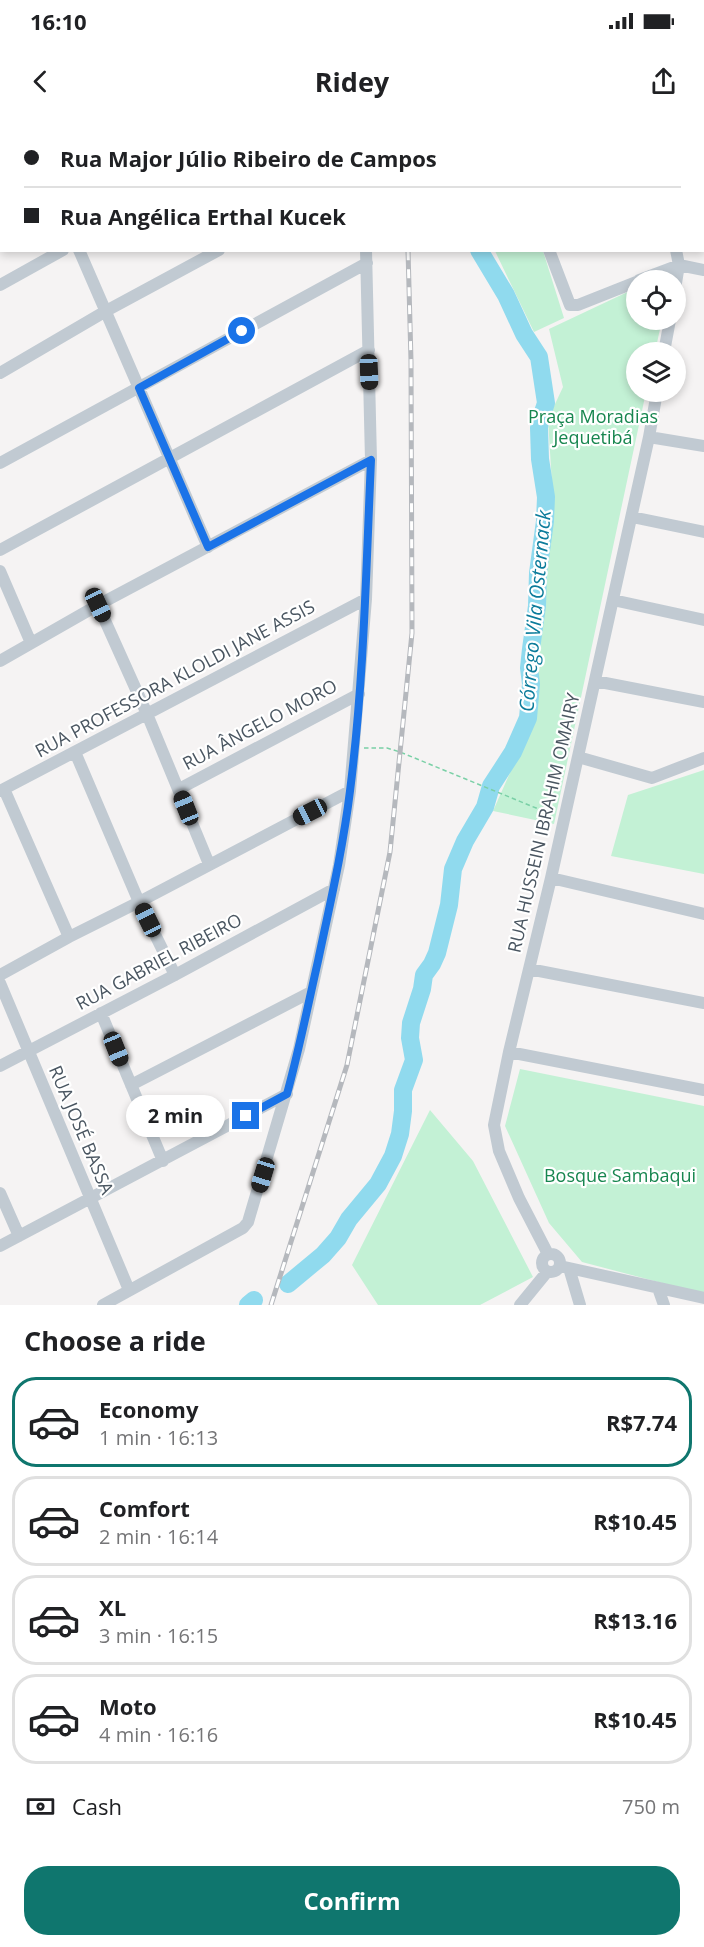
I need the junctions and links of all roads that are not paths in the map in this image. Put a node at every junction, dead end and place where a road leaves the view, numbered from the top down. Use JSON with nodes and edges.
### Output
{"nodes":[{"id":1,"x":59,"y":252,"type":"edge"},
{"id":2,"x":80,"y":252,"type":"edge"},
{"id":3,"x":215,"y":252,"type":"edge"},
{"id":4,"x":550,"y":252,"type":"edge"},
{"id":5,"x":676,"y":252,"type":"edge"},
{"id":6,"x":367,"y":257,"type":"edge"},
{"id":7,"x":679,"y":265,"type":"junction"},
{"id":8,"x":666,"y":270,"type":"edge"},
{"id":9,"x":678,"y":270,"type":"edge"},
{"id":10,"x":704,"y":270,"type":"edge"},
{"id":11,"x":0,"y":285,"type":"edge"},
{"id":12,"x":626,"y":286,"type":"edge"},
{"id":13,"x":106,"y":311,"type":"junction"},
{"id":14,"x":369,"y":350,"type":"junction"},
{"id":15,"x":0,"y":373,"type":"edge"},
{"id":16,"x":139,"y":388,"type":"junction"},
{"id":17,"x":655,"y":402,"type":"edge"},
{"id":18,"x":649,"y":437,"type":"junction"},
{"id":19,"x":704,"y":446,"type":"edge"},
{"id":20,"x":170,"y":459,"type":"junction"},
{"id":21,"x":371,"y":460,"type":"junction"},
{"id":22,"x":0,"y":463,"type":"edge"},
{"id":23,"x":632,"y":516,"type":"junction"},
{"id":24,"x":704,"y":532,"type":"edge"},
{"id":25,"x":208,"y":547,"type":"junction"},
{"id":26,"x":0,"y":550,"type":"edge"},
{"id":27,"x":0,"y":571,"type":"edge"},
{"id":28,"x":366,"y":599,"type":"junction"},
{"id":29,"x":613,"y":600,"type":"junction"},
{"id":30,"x":98,"y":605,"type":"junction"},
{"id":31,"x":704,"y":620,"type":"edge"},
{"id":32,"x":32,"y":644,"type":"junction"},
{"id":33,"x":0,"y":661,"type":"edge"},
{"id":34,"x":595,"y":681,"type":"junction"},
{"id":35,"x":359,"y":694,"type":"junction"},
{"id":36,"x":704,"y":702,"type":"edge"},
{"id":37,"x":147,"y":714,"type":"junction"},
{"id":38,"x":75,"y":752,"type":"junction"},
{"id":39,"x":578,"y":757,"type":"junction"},
{"id":40,"x":704,"y":758,"type":"edge"},
{"id":41,"x":179,"y":789,"type":"junction"},
{"id":42,"x":2,"y":790,"type":"edge"},
{"id":43,"x":350,"y":791,"type":"junction"},
{"id":44,"x":209,"y":864,"type":"junction"},
{"id":45,"x":551,"y":878,"type":"junction"},
{"id":46,"x":334,"y":889,"type":"junction"},
{"id":47,"x":139,"y":902,"type":"junction"},
{"id":48,"x":704,"y":914,"type":"edge"},
{"id":49,"x":69,"y":937,"type":"junction"},
{"id":50,"x":529,"y":969,"type":"junction"},
{"id":51,"x":0,"y":975,"type":"edge"},
{"id":52,"x":175,"y":975,"type":"junction"},
{"id":53,"x":0,"y":983,"type":"edge"},
{"id":54,"x":311,"y":992,"type":"junction"},
{"id":55,"x":704,"y":1004,"type":"edge"},
{"id":56,"x":102,"y":1013,"type":"junction"},
{"id":57,"x":28,"y":1051,"type":"junction"},
{"id":58,"x":509,"y":1052,"type":"junction"},
{"id":59,"x":0,"y":1066,"type":"edge"},
{"id":60,"x":130,"y":1085,"type":"junction"},
{"id":61,"x":704,"y":1090,"type":"edge"},
{"id":62,"x":287,"y":1094,"type":"junction"},
{"id":63,"x":163,"y":1161,"type":"junction"},
{"id":64,"x":0,"y":1192,"type":"edge"},
{"id":65,"x":91,"y":1199,"type":"junction"},
{"id":66,"x":19,"y":1236,"type":"junction"},
{"id":67,"x":0,"y":1246,"type":"edge"},
{"id":68,"x":548,"y":1254,"type":"junction"},
{"id":69,"x":564,"y":1267,"type":"junction"},
{"id":70,"x":547,"y":1272,"type":"junction"},
{"id":71,"x":658,"y":1288,"type":"junction"},
{"id":72,"x":129,"y":1290,"type":"junction"},
{"id":73,"x":704,"y":1298,"type":"edge"},
{"id":74,"x":103,"y":1305,"type":"edge"},
{"id":75,"x":520,"y":1305,"type":"edge"},
{"id":76,"x":580,"y":1305,"type":"edge"},
{"id":77,"x":664,"y":1305,"type":"edge"}],
"edges":[{"from":1,"to":11,"type":"street"},
{"from":2,"to":13,"type":"street"},
{"from":3,"to":13,"type":"street"},
{"from":4,"to":12,"type":"street"},
{"from":5,"to":7,"type":"street"},
{"from":6,"to":14,"type":"street"},
{"from":6,"to":16,"type":"street"},
{"from":7,"to":8,"type":"street"},
{"from":7,"to":9,"type":"street"},
{"from":7,"to":10,"type":"street"},
{"from":13,"to":15,"type":"street"},
{"from":13,"to":16,"type":"street"},
{"from":14,"to":20,"type":"street"},
{"from":14,"to":21,"type":"street"},
{"from":16,"to":20,"type":"street"},
{"from":16,"to":22,"type":"street"},
{"from":17,"to":18,"type":"street","name":"RUA HUSSEIN IBRAHIM OMAIRY"},
{"from":18,"to":19,"type":"street"},
{"from":18,"to":23,"type":"street","name":"RUA HUSSEIN IBRAHIM OMAIRY"},
{"from":20,"to":25,"type":"street"},
{"from":20,"to":26,"type":"street"},
{"from":21,"to":25,"type":"street"},
{"from":21,"to":28,"type":"street"},
{"from":23,"to":24,"type":"street"},
{"from":23,"to":29,"type":"street","name":"RUA HUSSEIN IBRAHIM OMAIRY"},
{"from":25,"to":30,"type":"street"},
{"from":27,"to":32,"type":"street"},
{"from":28,"to":35,"type":"street"},
{"from":28,"to":37,"type":"street","name":"RUA PROFESSORA KLOLDI JANE ASSIS"},
{"from":29,"to":31,"type":"street"},
{"from":29,"to":34,"type":"street","name":"RUA HUSSEIN IBRAHIM OMAIRY"},
{"from":30,"to":32,"type":"street"},
{"from":30,"to":37,"type":"street"},
{"from":32,"to":33,"type":"street"},
{"from":34,"to":36,"type":"street"},
{"from":34,"to":39,"type":"street","name":"RUA HUSSEIN IBRAHIM OMAIRY"},
{"from":35,"to":41,"type":"street","name":"RUA ÂNGELO MORO"},
{"from":35,"to":43,"type":"street"},
{"from":37,"to":38,"type":"street","name":"RUA PROFESSORA KLOLDI JANE ASSIS"},
{"from":37,"to":41,"type":"street"},
{"from":38,"to":42,"type":"street","name":"RUA PROFESSORA KLOLDI JANE ASSIS"},
{"from":38,"to":47,"type":"street"},
{"from":39,"to":40,"type":"street"},
{"from":39,"to":45,"type":"street","name":"RUA HUSSEIN IBRAHIM OMAIRY"},
{"from":41,"to":44,"type":"street"},
{"from":42,"to":49,"type":"street"},
{"from":43,"to":44,"type":"street"},
{"from":43,"to":46,"type":"street"},
{"from":44,"to":47,"type":"street"},
{"from":45,"to":48,"type":"street"},
{"from":45,"to":50,"type":"street","name":"RUA HUSSEIN IBRAHIM OMAIRY"},
{"from":46,"to":52,"type":"street","name":"RUA GABRIEL RIBEIRO"},
{"from":46,"to":54,"type":"street"},
{"from":47,"to":49,"type":"street"},
{"from":47,"to":52,"type":"street"},
{"from":49,"to":51,"type":"street"},
{"from":50,"to":55,"type":"street"},
{"from":50,"to":58,"type":"street","name":"RUA HUSSEIN IBRAHIM OMAIRY"},
{"from":52,"to":56,"type":"street","name":"RUA GABRIEL RIBEIRO"},
{"from":53,"to":57,"type":"street","name":"RUA JOSÉ BASSA"},
{"from":54,"to":60,"type":"street"},
{"from":54,"to":62,"type":"street"},
{"from":56,"to":57,"type":"street","name":"RUA GABRIEL RIBEIRO"},
{"from":56,"to":60,"type":"street"},
{"from":57,"to":59,"type":"street","name":"RUA GABRIEL RIBEIRO"},
{"from":57,"to":65,"type":"street","name":"RUA JOSÉ BASSA"},
{"from":58,"to":61,"type":"street"},
{"from":58,"to":68,"type":"street","name":"RUA HUSSEIN IBRAHIM OMAIRY"},
{"from":60,"to":63,"type":"street"},
{"from":62,"to":63,"type":"street"},
{"from":62,"to":72,"type":"street"},
{"from":63,"to":65,"type":"street"},
{"from":64,"to":66,"type":"street"},
{"from":65,"to":66,"type":"street"},
{"from":65,"to":72,"type":"street","name":"RUA JOSÉ BASSA"},
{"from":66,"to":67,"type":"street"},
{"from":68,"to":69,"type":"street"},
{"from":68,"to":70,"type":"street"},
{"from":69,"to":70,"type":"street"},
{"from":69,"to":71,"type":"street"},
{"from":69,"to":76,"type":"street"},
{"from":70,"to":75,"type":"street"},
{"from":71,"to":73,"type":"street"},
{"from":71,"to":77,"type":"street"},
{"from":72,"to":74,"type":"street"}]}
